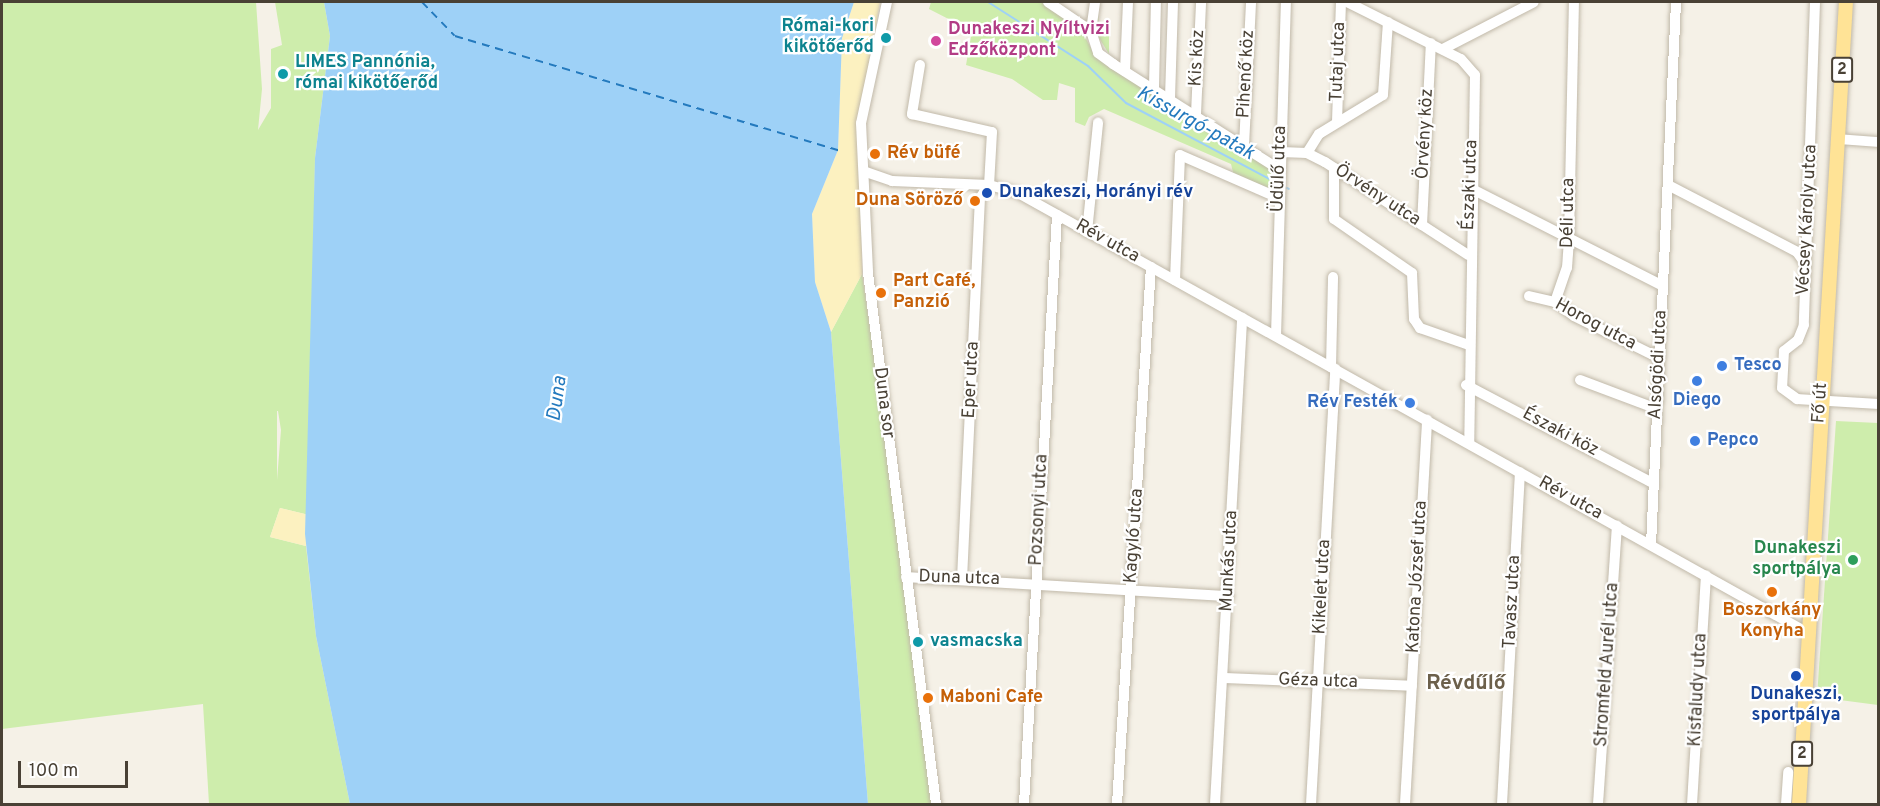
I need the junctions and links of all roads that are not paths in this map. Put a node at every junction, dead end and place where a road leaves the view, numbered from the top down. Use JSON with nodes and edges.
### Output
{"nodes":[{"id":1,"x":887,"y":2,"type":"edge"},
{"id":2,"x":1048,"y":2,"type":"edge"},
{"id":3,"x":1095,"y":2,"type":"edge"},
{"id":4,"x":1128,"y":2,"type":"edge"},
{"id":5,"x":1156,"y":2,"type":"edge"},
{"id":6,"x":1173,"y":2,"type":"edge"},
{"id":7,"x":1201,"y":2,"type":"edge"},
{"id":8,"x":1251,"y":2,"type":"edge"},
{"id":9,"x":1286,"y":2,"type":"edge"},
{"id":10,"x":1341,"y":2,"type":"edge"},
{"id":11,"x":1347,"y":2,"type":"edge"},
{"id":12,"x":1534,"y":2,"type":"edge"},
{"id":13,"x":1574,"y":2,"type":"edge"},
{"id":14,"x":1676,"y":2,"type":"edge"},
{"id":15,"x":1815,"y":2,"type":"edge"},
{"id":16,"x":1847,"y":2,"type":"edge"},
{"id":17,"x":1388,"y":22,"type":"junction"},
{"id":18,"x":1091,"y":31,"type":"junction"},
{"id":19,"x":1431,"y":43,"type":"junction"},
{"id":20,"x":1443,"y":49,"type":"junction"},
{"id":21,"x":920,"y":65,"type":"dead end"},
{"id":22,"x":1125,"y":71,"type":"junction"},
{"id":23,"x":1154,"y":87,"type":"junction"},
{"id":24,"x":1170,"y":98,"type":"junction"},
{"id":25,"x":1196,"y":114,"type":"junction"},
{"id":26,"x":1337,"y":122,"type":"junction"},
{"id":27,"x":1098,"y":123,"type":"dead end"},
{"id":28,"x":1838,"y":139,"type":"junction"},
{"id":29,"x":1878,"y":142,"type":"edge"},
{"id":30,"x":1244,"y":146,"type":"junction"},
{"id":31,"x":1281,"y":152,"type":"junction"},
{"id":32,"x":1307,"y":153,"type":"junction"},
{"id":33,"x":1334,"y":168,"type":"junction"},
{"id":34,"x":1280,"y":170,"type":"junction"},
{"id":35,"x":866,"y":172,"type":"junction"},
{"id":36,"x":989,"y":185,"type":"junction"},
{"id":37,"x":1668,"y":185,"type":"junction"},
{"id":38,"x":1470,"y":188,"type":"junction"},
{"id":39,"x":1279,"y":198,"type":"junction"},
{"id":40,"x":1057,"y":215,"type":"junction"},
{"id":41,"x":1422,"y":225,"type":"junction"},
{"id":42,"x":1087,"y":232,"type":"junction"},
{"id":43,"x":1569,"y":238,"type":"junction"},
{"id":44,"x":1468,"y":255,"type":"junction"},
{"id":45,"x":1806,"y":266,"type":"junction"},
{"id":46,"x":1152,"y":267,"type":"junction"},
{"id":47,"x":1333,"y":277,"type":"dead end"},
{"id":48,"x":1175,"y":280,"type":"junction"},
{"id":49,"x":1663,"y":286,"type":"junction"},
{"id":50,"x":1529,"y":296,"type":"dead end"},
{"id":51,"x":1556,"y":302,"type":"junction"},
{"id":52,"x":1242,"y":318,"type":"junction"},
{"id":53,"x":1276,"y":336,"type":"junction"},
{"id":54,"x":1466,"y":344,"type":"junction"},
{"id":55,"x":1659,"y":358,"type":"junction"},
{"id":56,"x":1333,"y":368,"type":"junction"},
{"id":57,"x":1580,"y":380,"type":"dead end"},
{"id":58,"x":1466,"y":385,"type":"junction"},
{"id":59,"x":1821,"y":401,"type":"junction"},
{"id":60,"x":1878,"y":404,"type":"edge"},
{"id":61,"x":1657,"y":408,"type":"junction"},
{"id":62,"x":1428,"y":420,"type":"junction"},
{"id":63,"x":1468,"y":443,"type":"junction"},
{"id":64,"x":1520,"y":472,"type":"junction"},
{"id":65,"x":1653,"y":483,"type":"junction"},
{"id":66,"x":1617,"y":526,"type":"junction"},
{"id":67,"x":1652,"y":545,"type":"junction"},
{"id":68,"x":1706,"y":575,"type":"junction"},
{"id":69,"x":906,"y":577,"type":"junction"},
{"id":70,"x":962,"y":579,"type":"junction"},
{"id":71,"x":1036,"y":581,"type":"junction"},
{"id":72,"x":1132,"y":588,"type":"junction"},
{"id":73,"x":1228,"y":596,"type":"junction"},
{"id":74,"x":1808,"y":633,"type":"junction"},
{"id":75,"x":1224,"y":678,"type":"junction"},
{"id":76,"x":1318,"y":683,"type":"junction"},
{"id":77,"x":1412,"y":686,"type":"junction"},
{"id":78,"x":1788,"y":772,"type":"dead end"},
{"id":79,"x":936,"y":804,"type":"edge"},
{"id":80,"x":1024,"y":804,"type":"edge"},
{"id":81,"x":1117,"y":804,"type":"edge"},
{"id":82,"x":1215,"y":804,"type":"edge"},
{"id":83,"x":1311,"y":804,"type":"edge"},
{"id":84,"x":1405,"y":804,"type":"edge"},
{"id":85,"x":1502,"y":804,"type":"edge"},
{"id":86,"x":1598,"y":804,"type":"edge"},
{"id":87,"x":1692,"y":804,"type":"edge"},
{"id":88,"x":1786,"y":804,"type":"edge"},
{"id":89,"x":1799,"y":804,"type":"edge"}],
"edges":[{"from":1,"to":35,"type":"street","name":"Duna sor"},
{"from":2,"to":18,"type":"street"},
{"from":3,"to":18,"type":"street"},
{"from":4,"to":22,"type":"street"},
{"from":5,"to":23,"type":"street"},
{"from":6,"to":24,"type":"street"},
{"from":7,"to":25,"type":"street","name":"Kis köz"},
{"from":8,"to":30,"type":"street","name":"Pihenő köz"},
{"from":9,"to":31,"type":"street","name":"Üdülő utca"},
{"from":10,"to":26,"type":"street","name":"Tutaj utca"},
{"from":11,"to":17,"type":"street","name":"Északi utca"},
{"from":12,"to":20,"type":"street"},
{"from":13,"to":43,"type":"street","name":"Déli utca"},
{"from":14,"to":37,"type":"street","name":"Alsógödi utca"},
{"from":15,"to":45,"type":"street","name":"Vécsey Károly utca"},
{"from":16,"to":28,"type":"main road","name":"Fő út","number":"2"},
{"from":17,"to":19,"type":"street","name":"Északi utca"},
{"from":17,"to":26,"type":"street"},
{"from":18,"to":22,"type":"street"},
{"from":19,"to":20,"type":"street","name":"Északi utca"},
{"from":19,"to":41,"type":"street","name":"Örvény köz"},
{"from":20,"to":38,"type":"street","name":"Északi utca"},
{"from":21,"to":36,"type":"street","name":"Eper utca"},
{"from":22,"to":23,"type":"street"},
{"from":23,"to":24,"type":"street"},
{"from":24,"to":25,"type":"street"},
{"from":25,"to":30,"type":"street"},
{"from":26,"to":32,"type":"street"},
{"from":27,"to":42,"type":"street"},
{"from":28,"to":29,"type":"street"},
{"from":28,"to":59,"type":"main road","name":"Fő út","number":"2"},
{"from":30,"to":34,"type":"street"},
{"from":31,"to":32,"type":"street","name":"Örvény utca"},
{"from":31,"to":34,"type":"street","name":"Üdülő utca"},
{"from":32,"to":33,"type":"street","name":"Örvény utca"},
{"from":33,"to":41,"type":"street","name":"Örvény utca"},
{"from":33,"to":54,"type":"street"},
{"from":34,"to":39,"type":"street","name":"Üdülő utca"},
{"from":35,"to":36,"type":"street","name":"Rév utca"},
{"from":35,"to":69,"type":"street","name":"Duna sor"},
{"from":36,"to":40,"type":"street","name":"Rév utca"},
{"from":36,"to":70,"type":"street","name":"Eper utca"},
{"from":37,"to":45,"type":"street"},
{"from":37,"to":49,"type":"street","name":"Alsógödi utca"},
{"from":38,"to":43,"type":"street"},
{"from":38,"to":44,"type":"street","name":"Északi utca"},
{"from":39,"to":48,"type":"street"},
{"from":39,"to":53,"type":"street","name":"Üdülő utca"},
{"from":40,"to":42,"type":"street","name":"Rév utca"},
{"from":40,"to":71,"type":"street","name":"Pozsonyi utca"},
{"from":41,"to":44,"type":"street","name":"Örvény utca"},
{"from":42,"to":46,"type":"street","name":"Rév utca"},
{"from":43,"to":49,"type":"street"},
{"from":43,"to":51,"type":"street","name":"Déli utca"},
{"from":44,"to":54,"type":"street","name":"Északi utca"},
{"from":45,"to":59,"type":"street","name":"Vécsey Károly utca"},
{"from":46,"to":48,"type":"street","name":"Rév utca"},
{"from":46,"to":72,"type":"street","name":"Kagyló utca"},
{"from":47,"to":56,"type":"street"},
{"from":48,"to":52,"type":"street","name":"Rév utca"},
{"from":49,"to":55,"type":"street","name":"Alsógödi utca"},
{"from":50,"to":51,"type":"street","name":"Horog utca"},
{"from":51,"to":55,"type":"street","name":"Horog utca"},
{"from":52,"to":53,"type":"street","name":"Rév utca"},
{"from":52,"to":73,"type":"street","name":"Munkás utca"},
{"from":53,"to":56,"type":"street","name":"Rév utca"},
{"from":54,"to":58,"type":"street","name":"Északi utca"},
{"from":55,"to":61,"type":"street","name":"Alsógödi utca"},
{"from":56,"to":62,"type":"street","name":"Rév utca"},
{"from":56,"to":76,"type":"street","name":"Kikelet utca"},
{"from":57,"to":61,"type":"street"},
{"from":58,"to":63,"type":"street","name":"Északi utca"},
{"from":58,"to":65,"type":"street","name":"Északi köz"},
{"from":59,"to":60,"type":"street"},
{"from":59,"to":74,"type":"main road","name":"Fő út","number":"2"},
{"from":61,"to":65,"type":"street","name":"Alsógödi utca"},
{"from":62,"to":63,"type":"street","name":"Rév utca"},
{"from":62,"to":77,"type":"street","name":"Katona József utca"},
{"from":63,"to":64,"type":"street","name":"Rév utca"},
{"from":64,"to":66,"type":"street","name":"Rév utca"},
{"from":64,"to":85,"type":"street","name":"Tavasz utca"},
{"from":65,"to":67,"type":"street","name":"Alsógödi utca"},
{"from":66,"to":67,"type":"street","name":"Rév utca"},
{"from":66,"to":86,"type":"street","name":"Stromfeld Aurél utca"},
{"from":67,"to":68,"type":"street","name":"Rév utca"},
{"from":68,"to":74,"type":"street","name":"Rév utca"},
{"from":68,"to":87,"type":"street","name":"Kisfaludy utca"},
{"from":69,"to":70,"type":"street","name":"Duna utca"},
{"from":69,"to":79,"type":"street","name":"Duna sor"},
{"from":70,"to":71,"type":"street","name":"Duna utca"},
{"from":71,"to":72,"type":"street","name":"Duna utca"},
{"from":71,"to":80,"type":"street","name":"Pozsonyi utca"},
{"from":72,"to":73,"type":"street","name":"Duna utca"},
{"from":72,"to":81,"type":"street","name":"Kagyló utca"},
{"from":73,"to":75,"type":"street","name":"Munkás utca"},
{"from":74,"to":89,"type":"main road","name":"Fő út","number":"2"},
{"from":75,"to":76,"type":"street","name":"Géza utca"},
{"from":75,"to":82,"type":"street","name":"Munkás utca"},
{"from":76,"to":77,"type":"street","name":"Géza utca"},
{"from":76,"to":83,"type":"street","name":"Kikelet utca"},
{"from":77,"to":84,"type":"street","name":"Katona József utca"},
{"from":78,"to":88,"type":"street"}]}
